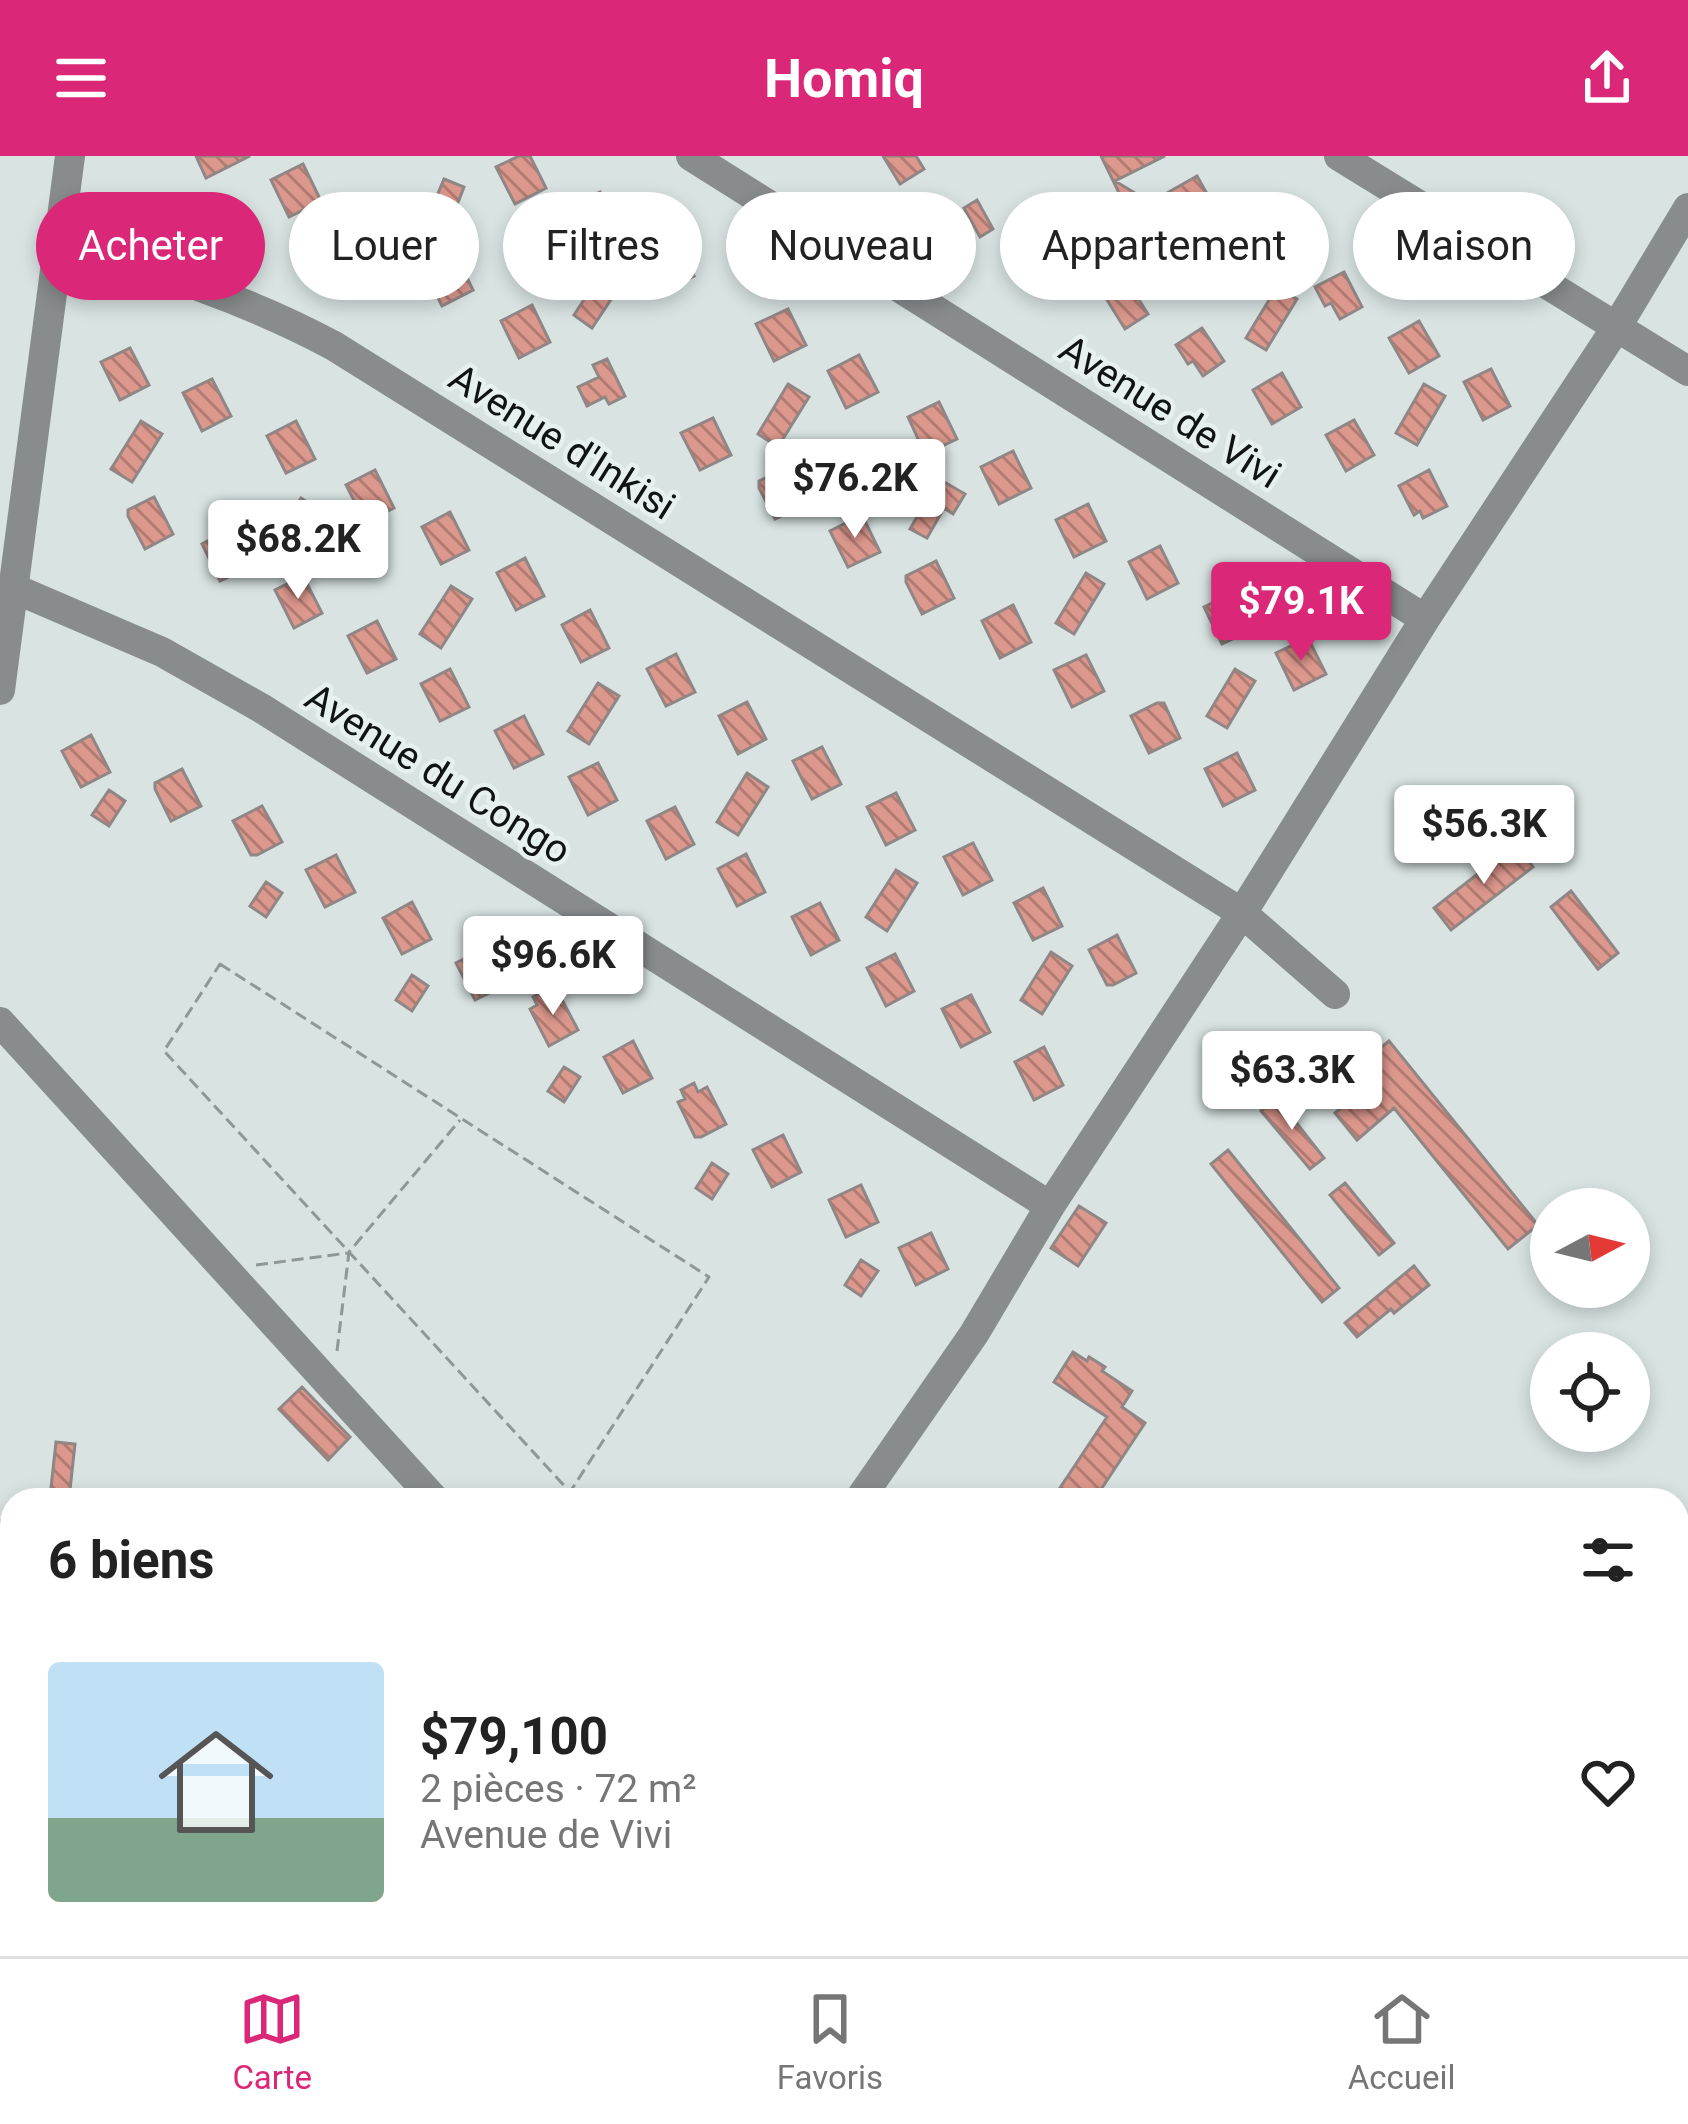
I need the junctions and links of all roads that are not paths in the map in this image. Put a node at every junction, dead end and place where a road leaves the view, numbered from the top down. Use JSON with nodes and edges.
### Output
{"nodes":[{"id":1,"x":70,"y":156,"type":"edge"},
{"id":2,"x":691,"y":156,"type":"edge"},
{"id":3,"x":1339,"y":156,"type":"edge"},
{"id":4,"x":1373,"y":166,"type":"edge"},
{"id":5,"x":65,"y":192,"type":"edge"},
{"id":6,"x":1688,"y":208,"type":"edge"},
{"id":7,"x":51,"y":300,"type":"edge"},
{"id":8,"x":233,"y":300,"type":"edge"},
{"id":9,"x":1616,"y":328,"type":"junction"},
{"id":10,"x":1688,"y":371,"type":"edge"},
{"id":11,"x":13,"y":588,"type":"junction"},
{"id":12,"x":1425,"y":619,"type":"junction"},
{"id":13,"x":0,"y":690,"type":"edge"},
{"id":14,"x":1242,"y":914,"type":"junction"},
{"id":15,"x":1336,"y":994,"type":"dead end"},
{"id":16,"x":0,"y":1022,"type":"edge"},
{"id":17,"x":1050,"y":1206,"type":"junction"},
{"id":18,"x":424,"y":1488,"type":"edge"},
{"id":19,"x":867,"y":1488,"type":"edge"}],
"edges":[{"from":1,"to":5,"type":"street"},
{"from":2,"to":12,"type":"street","name":"Avenue de Vivi"},
{"from":3,"to":4,"type":"street"},
{"from":4,"to":9,"type":"street"},
{"from":6,"to":9,"type":"street"},
{"from":7,"to":11,"type":"street"},
{"from":8,"to":14,"type":"street","name":"Avenue d'Inkisi"},
{"from":9,"to":10,"type":"street"},
{"from":9,"to":12,"type":"street"},
{"from":11,"to":13,"type":"street"},
{"from":11,"to":17,"type":"street","name":"Avenue du Congo"},
{"from":12,"to":14,"type":"street"},
{"from":14,"to":15,"type":"street","name":"Avenue d'Inkisi"},
{"from":14,"to":17,"type":"street"},
{"from":16,"to":18,"type":"street"},
{"from":17,"to":19,"type":"street"}]}
